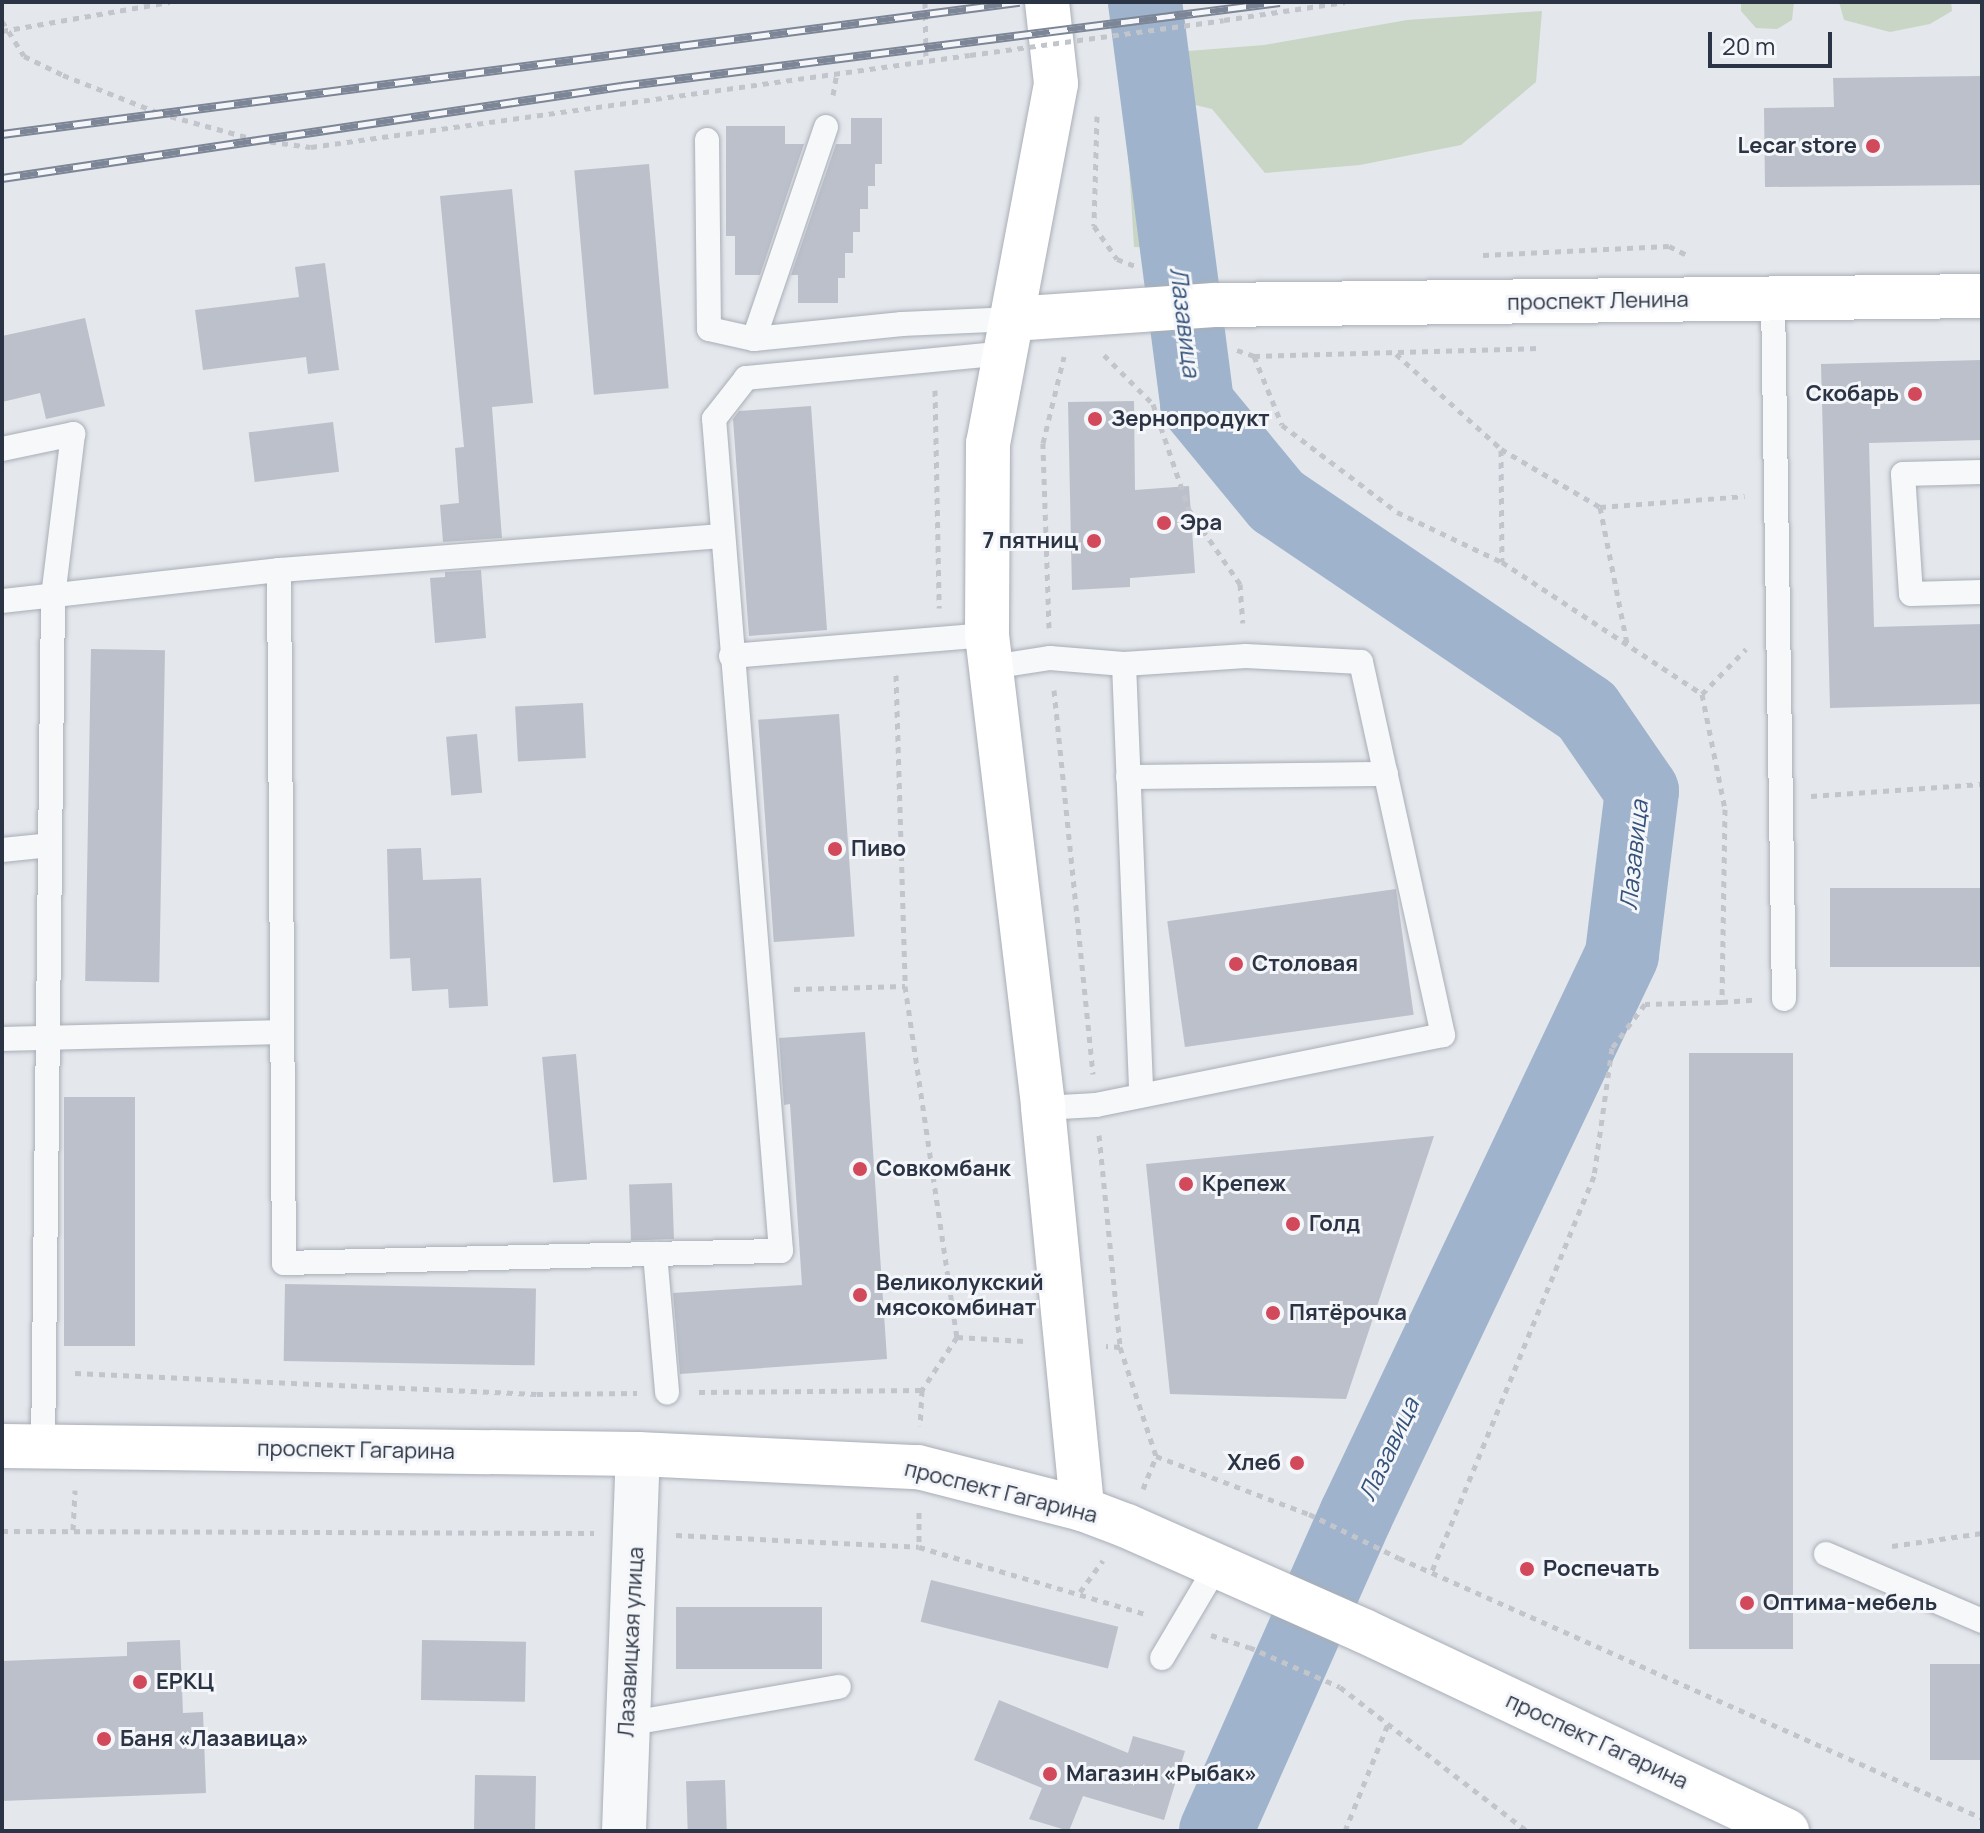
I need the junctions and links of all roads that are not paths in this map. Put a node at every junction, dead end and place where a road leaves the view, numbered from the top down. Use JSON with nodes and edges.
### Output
{"nodes":[{"id":1,"x":1047,"y":2,"type":"edge"},
{"id":2,"x":826,"y":127,"type":"dead end"},
{"id":3,"x":707,"y":140,"type":"dead end"},
{"id":4,"x":1982,"y":296,"type":"edge"},
{"id":5,"x":1773,"y":299,"type":"junction"},
{"id":6,"x":1010,"y":336,"type":"junction"},
{"id":7,"x":754,"y":339,"type":"junction"},
{"id":8,"x":2,"y":449,"type":"edge"},
{"id":9,"x":1982,"y":472,"type":"edge"},
{"id":10,"x":723,"y":536,"type":"junction"},
{"id":11,"x":279,"y":570,"type":"junction"},
{"id":12,"x":1982,"y":592,"type":"edge"},
{"id":13,"x":53,"y":597,"type":"junction"},
{"id":14,"x":2,"y":601,"type":"edge"},
{"id":15,"x":989,"y":651,"type":"junction"},
{"id":16,"x":731,"y":656,"type":"junction"},
{"id":17,"x":1124,"y":664,"type":"junction"},
{"id":18,"x":1386,"y":774,"type":"junction"},
{"id":19,"x":1128,"y":777,"type":"junction"},
{"id":20,"x":50,"y":845,"type":"junction"},
{"id":21,"x":2,"y":850,"type":"edge"},
{"id":22,"x":1784,"y":999,"type":"dead end"},
{"id":23,"x":282,"y":1032,"type":"junction"},
{"id":24,"x":48,"y":1035,"type":"junction"},
{"id":25,"x":2,"y":1039,"type":"edge"},
{"id":26,"x":1141,"y":1093,"type":"junction"},
{"id":27,"x":1043,"y":1108,"type":"junction"},
{"id":28,"x":655,"y":1254,"type":"junction"},
{"id":29,"x":667,"y":1392,"type":"road end"},
{"id":30,"x":23,"y":1446,"type":"edge"},
{"id":31,"x":638,"y":1454,"type":"junction"},
{"id":32,"x":1082,"y":1509,"type":"junction"},
{"id":33,"x":1826,"y":1554,"type":"road end"},
{"id":34,"x":1216,"y":1567,"type":"junction"},
{"id":35,"x":1982,"y":1621,"type":"edge"},
{"id":36,"x":1162,"y":1658,"type":"dead end"},
{"id":37,"x":839,"y":1687,"type":"dead end"},
{"id":38,"x":626,"y":1724,"type":"junction"},
{"id":39,"x":624,"y":1831,"type":"edge"},
{"id":40,"x":1787,"y":1831,"type":"edge"}],
"edges":[{"from":1,"to":6,"type":"main road"},
{"from":2,"to":7,"type":"lane"},
{"from":3,"to":7,"type":"lane"},
{"from":4,"to":5,"type":"main road","name":"проспект Ленина"},
{"from":5,"to":6,"type":"main road","name":"проспект Ленина"},
{"from":5,"to":22,"type":"lane"},
{"from":6,"to":7,"type":"lane"},
{"from":6,"to":10,"type":"lane"},
{"from":6,"to":15,"type":"main road"},
{"from":8,"to":13,"type":"lane"},
{"from":9,"to":12,"type":"lane"},
{"from":10,"to":11,"type":"lane"},
{"from":10,"to":16,"type":"lane"},
{"from":11,"to":13,"type":"lane"},
{"from":11,"to":23,"type":"lane"},
{"from":13,"to":14,"type":"lane"},
{"from":13,"to":20,"type":"lane"},
{"from":15,"to":16,"type":"lane"},
{"from":15,"to":17,"type":"lane"},
{"from":15,"to":27,"type":"main road"},
{"from":16,"to":28,"type":"lane"},
{"from":17,"to":18,"type":"lane"},
{"from":17,"to":19,"type":"lane"},
{"from":18,"to":19,"type":"lane"},
{"from":18,"to":26,"type":"lane"},
{"from":19,"to":26,"type":"lane"},
{"from":20,"to":21,"type":"lane"},
{"from":20,"to":24,"type":"lane"},
{"from":23,"to":24,"type":"lane"},
{"from":23,"to":28,"type":"lane"},
{"from":24,"to":25,"type":"lane"},
{"from":24,"to":30,"type":"lane"},
{"from":26,"to":27,"type":"lane"},
{"from":27,"to":32,"type":"main road"},
{"from":28,"to":29,"type":"lane"},
{"from":30,"to":31,"type":"main road","name":"проспект Гагарина"},
{"from":31,"to":32,"type":"main road","name":"проспект Гагарина"},
{"from":31,"to":38,"type":"street","name":"Лазавицкая улица"},
{"from":32,"to":34,"type":"main road","name":"проспект Гагарина"},
{"from":33,"to":35,"type":"lane"},
{"from":34,"to":36,"type":"lane"},
{"from":34,"to":40,"type":"main road","name":"проспект Гагарина"},
{"from":37,"to":38,"type":"lane"},
{"from":38,"to":39,"type":"street","name":"Лазавицкая улица"}]}
